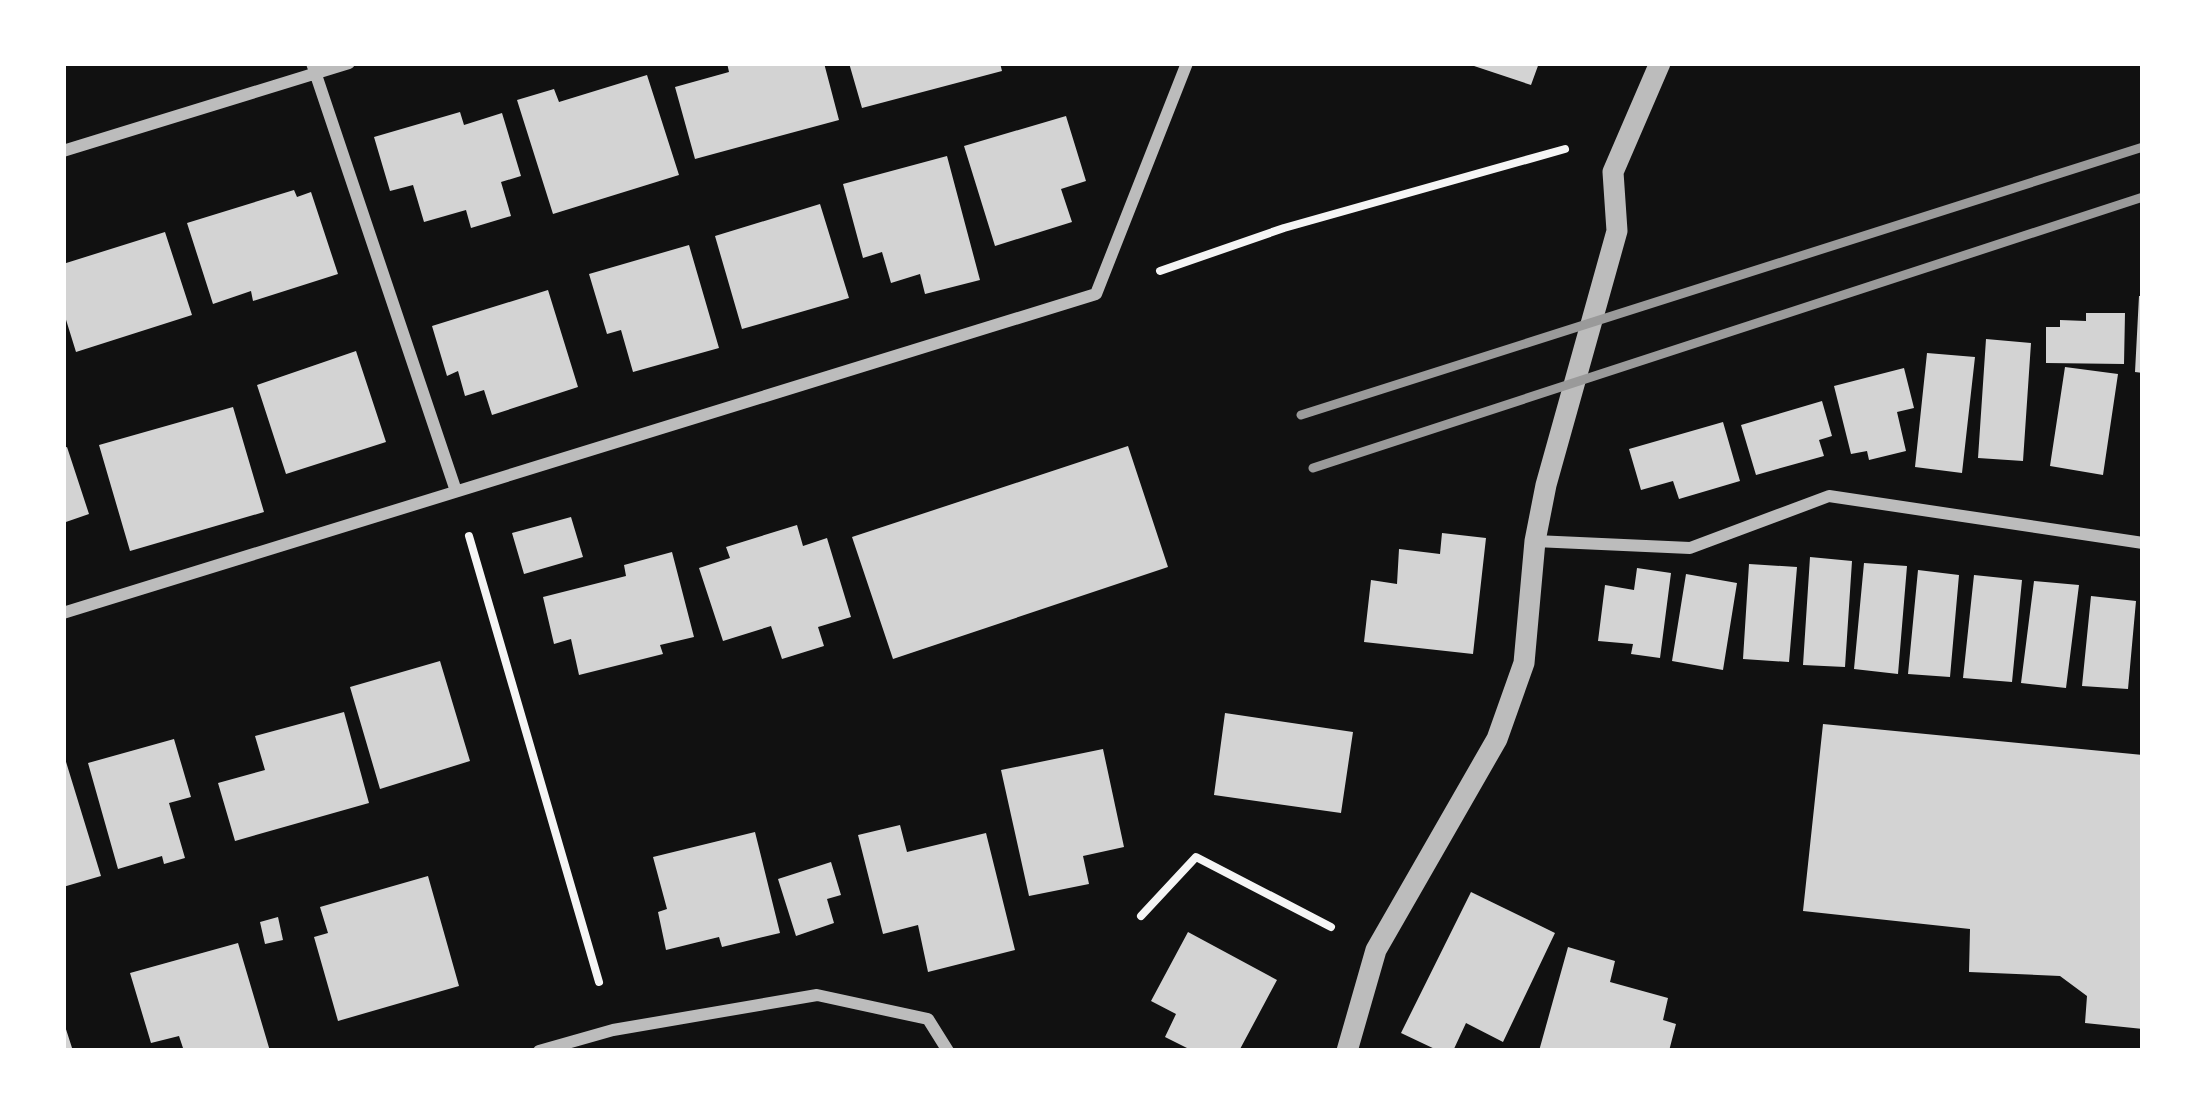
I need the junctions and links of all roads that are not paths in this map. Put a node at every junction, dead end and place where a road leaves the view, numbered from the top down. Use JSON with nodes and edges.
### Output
{"nodes":[{"id":1,"x":349,"y":63,"type":"edge"},
{"id":2,"x":1187,"y":63,"type":"edge"},
{"id":3,"x":1660,"y":63,"type":"edge"},
{"id":4,"x":314,"y":68,"type":"edge"},
{"id":5,"x":63,"y":151,"type":"edge"},
{"id":6,"x":455,"y":488,"type":"junction"},
{"id":7,"x":1535,"y":541,"type":"junction"},
{"id":8,"x":2143,"y":543,"type":"edge"},
{"id":9,"x":63,"y":613,"type":"edge"},
{"id":10,"x":539,"y":1051,"type":"edge"},
{"id":11,"x":948,"y":1051,"type":"edge"},
{"id":12,"x":1347,"y":1051,"type":"edge"}],
"edges":[{"from":1,"to":4,"type":"street"},
{"from":2,"to":6,"type":"street"},
{"from":3,"to":7,"type":"street"},
{"from":4,"to":5,"type":"street"},
{"from":4,"to":6,"type":"street"},
{"from":6,"to":9,"type":"street"},
{"from":7,"to":8,"type":"street"},
{"from":7,"to":12,"type":"street"},
{"from":10,"to":11,"type":"street"}]}
